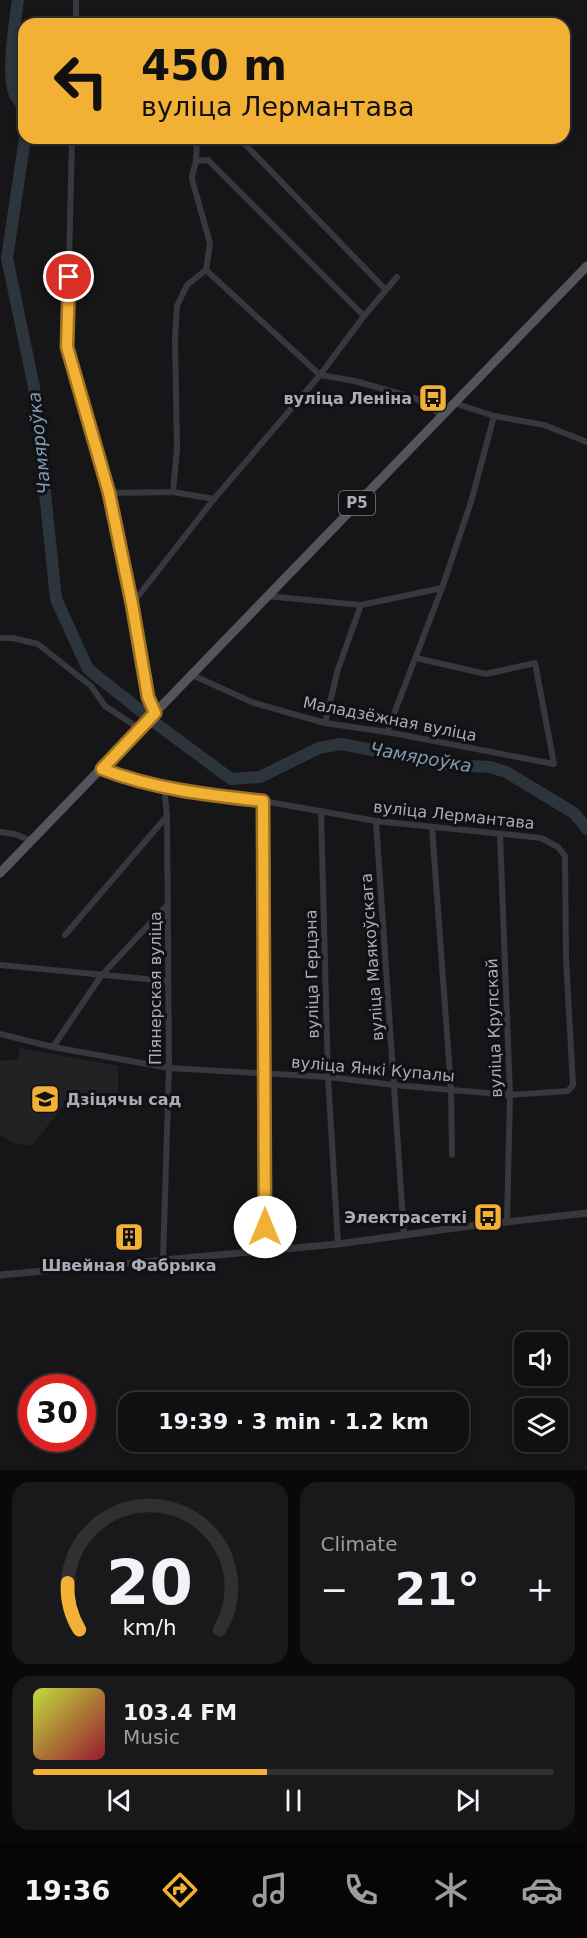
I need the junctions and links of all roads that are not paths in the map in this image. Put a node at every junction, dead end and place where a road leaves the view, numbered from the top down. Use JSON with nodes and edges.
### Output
{"nodes":[{"id":1,"x":76,"y":0,"type":"edge"},
{"id":2,"x":76,"y":18,"type":"edge"},
{"id":3,"x":72,"y":144,"type":"edge"},
{"id":4,"x":197,"y":144,"type":"edge"},
{"id":5,"x":245,"y":144,"type":"edge"},
{"id":6,"x":196,"y":161,"type":"junction"},
{"id":7,"x":587,"y":266,"type":"edge"},
{"id":8,"x":206,"y":270,"type":"junction"},
{"id":9,"x":397,"y":277,"type":"dead end"},
{"id":10,"x":386,"y":290,"type":"junction"},
{"id":11,"x":364,"y":316,"type":"junction"},
{"id":12,"x":320,"y":375,"type":"junction"},
{"id":13,"x":454,"y":404,"type":"junction"},
{"id":14,"x":442,"y":415,"type":"junction"},
{"id":15,"x":494,"y":416,"type":"junction"},
{"id":16,"x":587,"y":442,"type":"edge"},
{"id":17,"x":172,"y":492,"type":"junction"},
{"id":18,"x":109,"y":493,"type":"junction"},
{"id":19,"x":214,"y":499,"type":"junction"},
{"id":20,"x":442,"y":588,"type":"junction"},
{"id":21,"x":266,"y":596,"type":"junction"},
{"id":22,"x":132,"y":604,"type":"junction"},
{"id":23,"x":361,"y":605,"type":"junction"},
{"id":24,"x":0,"y":638,"type":"edge"},
{"id":25,"x":416,"y":658,"type":"junction"},
{"id":26,"x":192,"y":675,"type":"junction"},
{"id":27,"x":155,"y":713,"type":"junction"},
{"id":28,"x":325,"y":723,"type":"junction"},
{"id":29,"x":140,"y":729,"type":"junction"},
{"id":30,"x":387,"y":732,"type":"junction"},
{"id":31,"x":102,"y":769,"type":"junction"},
{"id":32,"x":164,"y":788,"type":"junction"},
{"id":33,"x":263,"y":801,"type":"junction"},
{"id":34,"x":321,"y":811,"type":"junction"},
{"id":35,"x":166,"y":816,"type":"junction"},
{"id":36,"x":376,"y":821,"type":"junction"},
{"id":37,"x":432,"y":827,"type":"junction"},
{"id":38,"x":0,"y":831,"type":"edge"},
{"id":39,"x":500,"y":834,"type":"junction"},
{"id":40,"x":31,"y":841,"type":"junction"},
{"id":41,"x":0,"y":873,"type":"edge"},
{"id":42,"x":168,"y":904,"type":"junction"},
{"id":43,"x":65,"y":935,"type":"dead end"},
{"id":44,"x":0,"y":965,"type":"edge"},
{"id":45,"x":101,"y":976,"type":"junction"},
{"id":46,"x":167,"y":981,"type":"junction"},
{"id":47,"x":0,"y":1034,"type":"edge"},
{"id":48,"x":52,"y":1047,"type":"junction"},
{"id":49,"x":169,"y":1068,"type":"junction"},
{"id":50,"x":263,"y":1074,"type":"junction"},
{"id":51,"x":328,"y":1077,"type":"junction"},
{"id":52,"x":394,"y":1085,"type":"junction"},
{"id":53,"x":451,"y":1089,"type":"junction"},
{"id":54,"x":568,"y":1091,"type":"joint"},
{"id":55,"x":510,"y":1095,"type":"junction"},
{"id":56,"x":452,"y":1155,"type":"dead end"},
{"id":57,"x":587,"y":1213,"type":"edge"},
{"id":58,"x":507,"y":1222,"type":"junction"},
{"id":59,"x":404,"y":1235,"type":"junction"},
{"id":60,"x":338,"y":1244,"type":"junction"},
{"id":61,"x":265,"y":1249,"type":"junction"},
{"id":62,"x":164,"y":1260,"type":"junction"},
{"id":63,"x":0,"y":1275,"type":"edge"}],
"edges":[{"from":1,"to":2,"type":"street"},
{"from":3,"to":18,"type":"street"},
{"from":4,"to":6,"type":"street"},
{"from":5,"to":10,"type":"street"},
{"from":6,"to":8,"type":"street"},
{"from":6,"to":11,"type":"street"},
{"from":7,"to":13,"type":"main road","number":"Р5"},
{"from":8,"to":12,"type":"street"},
{"from":8,"to":17,"type":"street"},
{"from":9,"to":10,"type":"street"},
{"from":10,"to":11,"type":"street"},
{"from":11,"to":12,"type":"street"},
{"from":12,"to":14,"type":"street"},
{"from":12,"to":19,"type":"street"},
{"from":13,"to":14,"type":"main road","number":"Р5"},
{"from":13,"to":15,"type":"street"},
{"from":14,"to":21,"type":"main road","number":"Р5"},
{"from":15,"to":16,"type":"street"},
{"from":15,"to":20,"type":"street"},
{"from":17,"to":18,"type":"street"},
{"from":17,"to":19,"type":"street"},
{"from":18,"to":22,"type":"street"},
{"from":19,"to":22,"type":"street"},
{"from":20,"to":23,"type":"street"},
{"from":20,"to":25,"type":"street"},
{"from":21,"to":23,"type":"street"},
{"from":21,"to":26,"type":"main road","number":"Р5"},
{"from":22,"to":27,"type":"street"},
{"from":23,"to":28,"type":"street"},
{"from":24,"to":29,"type":"street"},
{"from":25,"to":30,"type":"street"},
{"from":25,"to":30,"type":"street","name":"Маладзёжная вуліца"},
{"from":26,"to":27,"type":"main road","number":"Р5"},
{"from":26,"to":28,"type":"street","name":"Маладзёжная вуліца"},
{"from":27,"to":29,"type":"main road","number":"Р5"},
{"from":28,"to":30,"type":"street","name":"Маладзёжная вуліца"},
{"from":29,"to":31,"type":"main road","number":"Р5"},
{"from":31,"to":32,"type":"street","name":"вуліца Лермантава"},
{"from":31,"to":40,"type":"main road","number":"Р5"},
{"from":32,"to":33,"type":"street","name":"вуліца Лермантава"},
{"from":32,"to":35,"type":"street","name":"Піянерская вуліца"},
{"from":33,"to":34,"type":"street","name":"вуліца Лермантава"},
{"from":33,"to":50,"type":"street"},
{"from":34,"to":36,"type":"street","name":"вуліца Лермантава"},
{"from":34,"to":51,"type":"street","name":"вуліца Герцэна"},
{"from":35,"to":42,"type":"street","name":"Піянерская вуліца"},
{"from":35,"to":43,"type":"street"},
{"from":36,"to":37,"type":"street","name":"вуліца Лермантава"},
{"from":36,"to":52,"type":"street","name":"вуліца Маякоўскага"},
{"from":37,"to":39,"type":"street","name":"вуліца Лермантава"},
{"from":37,"to":53,"type":"street"},
{"from":38,"to":40,"type":"street"},
{"from":39,"to":54,"type":"street","name":"вуліца Лермантава"},
{"from":39,"to":55,"type":"street","name":"вуліца Крупскай"},
{"from":40,"to":41,"type":"main road","number":"Р5"},
{"from":42,"to":45,"type":"street"},
{"from":42,"to":46,"type":"street","name":"Піянерская вуліца"},
{"from":44,"to":45,"type":"street"},
{"from":45,"to":46,"type":"street"},
{"from":45,"to":48,"type":"street"},
{"from":46,"to":49,"type":"street","name":"Піянерская вуліца"},
{"from":47,"to":48,"type":"street","name":"вуліца Янкі Купалы"},
{"from":48,"to":49,"type":"street","name":"вуліца Янкі Купалы"},
{"from":49,"to":50,"type":"street","name":"вуліца Янкі Купалы"},
{"from":49,"to":62,"type":"street","name":"Піянерская вуліца"},
{"from":50,"to":51,"type":"street","name":"вуліца Янкі Купалы"},
{"from":50,"to":61,"type":"street"},
{"from":51,"to":52,"type":"street","name":"вуліца Янкі Купалы"},
{"from":51,"to":60,"type":"street","name":"вуліца Герцэна"},
{"from":52,"to":53,"type":"street","name":"вуліца Янкі Купалы"},
{"from":52,"to":59,"type":"street","name":"вуліца Маякоўскага"},
{"from":53,"to":55,"type":"street","name":"вуліца Янкі Купалы"},
{"from":53,"to":56,"type":"street"},
{"from":54,"to":55,"type":"street","name":"вуліца Янкі Купалы"},
{"from":55,"to":58,"type":"street","name":"вуліца Крупскай"},
{"from":57,"to":58,"type":"street"},
{"from":58,"to":59,"type":"street"},
{"from":59,"to":60,"type":"street"},
{"from":60,"to":61,"type":"street"},
{"from":61,"to":62,"type":"street"},
{"from":62,"to":63,"type":"street"}]}
